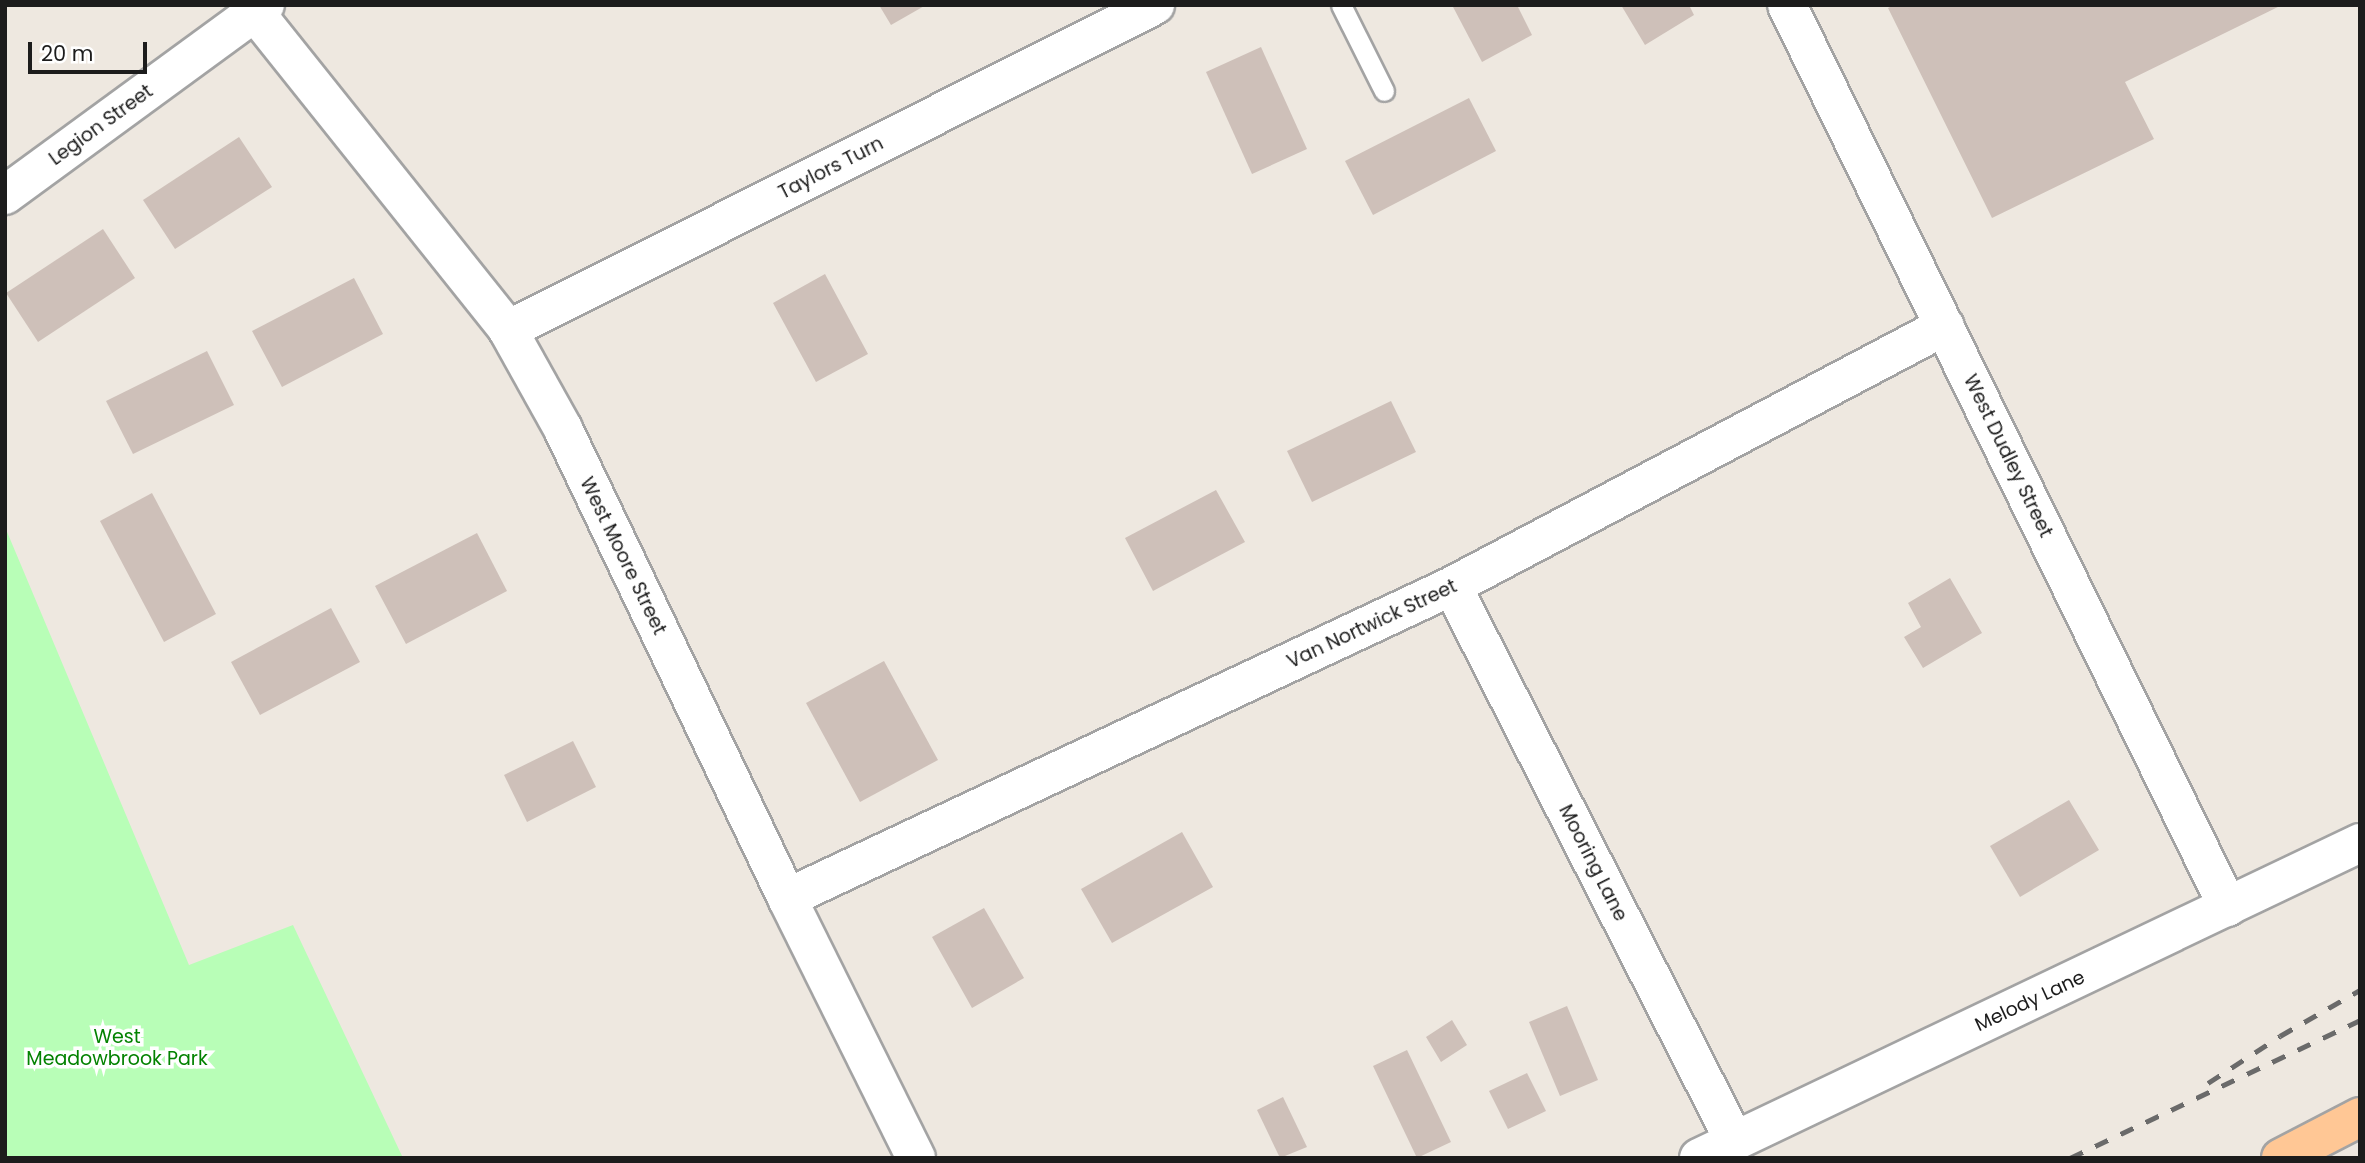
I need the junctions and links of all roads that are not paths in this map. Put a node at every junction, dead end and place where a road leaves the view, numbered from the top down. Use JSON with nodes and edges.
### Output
{"nodes":[{"id":1,"x":1155,"y":5,"type":"edge"},
{"id":2,"x":1341,"y":5,"type":"edge"},
{"id":3,"x":1787,"y":5,"type":"edge"},
{"id":4,"x":256,"y":8,"type":"edge"},
{"id":5,"x":1384,"y":91,"type":"dead end"},
{"id":6,"x":5,"y":195,"type":"edge"},
{"id":7,"x":1945,"y":326,"type":"junction"},
{"id":8,"x":508,"y":330,"type":"junction"},
{"id":9,"x":1452,"y":586,"type":"junction"},
{"id":10,"x":2360,"y":843,"type":"edge"},
{"id":11,"x":787,"y":898,"type":"junction"},
{"id":12,"x":2228,"y":907,"type":"junction"},
{"id":13,"x":2360,"y":1117,"type":"edge"},
{"id":14,"x":1734,"y":1140,"type":"junction"},
{"id":15,"x":916,"y":1158,"type":"edge"},
{"id":16,"x":1699,"y":1158,"type":"edge"},
{"id":17,"x":2281,"y":1158,"type":"edge"}],
"edges":[{"from":1,"to":8,"type":"street","name":"Taylors Turn"},
{"from":2,"to":5,"type":"lane"},
{"from":3,"to":7,"type":"street","name":"West Dudley Street"},
{"from":4,"to":6,"type":"street","name":"Legion Street"},
{"from":4,"to":8,"type":"street","name":"West Moore Street"},
{"from":7,"to":9,"type":"street","name":"Van Nortwick Street"},
{"from":7,"to":12,"type":"street","name":"West Dudley Street"},
{"from":8,"to":11,"type":"street","name":"West Moore Street"},
{"from":9,"to":11,"type":"street","name":"Van Nortwick Street"},
{"from":9,"to":14,"type":"street","name":"Mooring Lane"},
{"from":10,"to":12,"type":"street","name":"Melody Lane"},
{"from":11,"to":15,"type":"street","name":"West Moore Street"},
{"from":12,"to":14,"type":"street","name":"Melody Lane"},
{"from":13,"to":17,"type":"main road"},
{"from":14,"to":16,"type":"street","name":"Melody Lane"}]}
